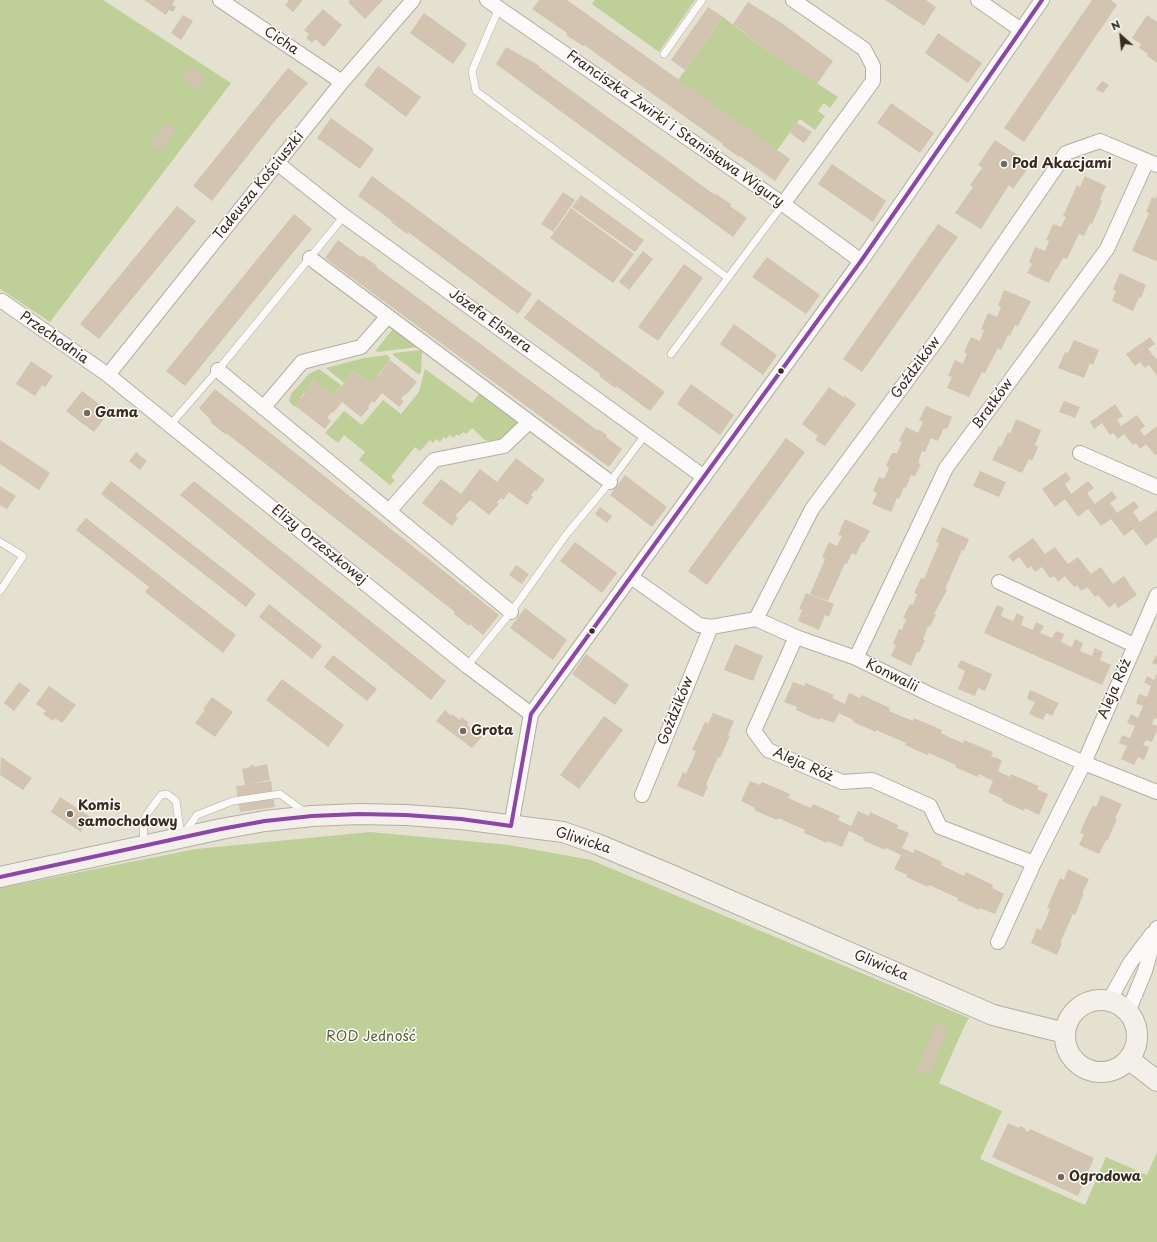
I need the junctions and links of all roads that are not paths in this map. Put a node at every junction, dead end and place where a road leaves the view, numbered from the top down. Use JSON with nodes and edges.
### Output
{"nodes":[{"id":1,"x":220,"y":0,"type":"edge"},
{"id":2,"x":413,"y":0,"type":"edge"},
{"id":3,"x":487,"y":0,"type":"edge"},
{"id":4,"x":702,"y":0,"type":"edge"},
{"id":5,"x":793,"y":0,"type":"edge"},
{"id":6,"x":978,"y":0,"type":"edge"},
{"id":7,"x":1042,"y":0,"type":"edge"},
{"id":8,"x":499,"y":8,"type":"junction"},
{"id":9,"x":1021,"y":30,"type":"junction"},
{"id":10,"x":664,"y":54,"type":"dead end"},
{"id":11,"x":342,"y":82,"type":"junction"},
{"id":12,"x":278,"y":163,"type":"junction"},
{"id":13,"x":1152,"y":163,"type":"edge"},
{"id":14,"x":783,"y":204,"type":"junction"},
{"id":15,"x":344,"y":216,"type":"junction"},
{"id":16,"x":310,"y":258,"type":"junction"},
{"id":17,"x":861,"y":261,"type":"junction"},
{"id":18,"x":728,"y":278,"type":"junction"},
{"id":19,"x":0,"y":302,"type":"edge"},
{"id":20,"x":388,"y":316,"type":"junction"},
{"id":21,"x":671,"y":354,"type":"dead end"},
{"id":22,"x":218,"y":370,"type":"junction"},
{"id":23,"x":108,"y":375,"type":"junction"},
{"id":24,"x":263,"y":408,"type":"junction"},
{"id":25,"x":529,"y":422,"type":"junction"},
{"id":26,"x":170,"y":425,"type":"junction"},
{"id":27,"x":645,"y":435,"type":"junction"},
{"id":28,"x":1080,"y":453,"type":"dead end"},
{"id":29,"x":704,"y":477,"type":"junction"},
{"id":30,"x":610,"y":482,"type":"junction"},
{"id":31,"x":1157,"y":488,"type":"edge"},
{"id":32,"x":389,"y":511,"type":"junction"},
{"id":33,"x":0,"y":542,"type":"edge"},
{"id":34,"x":631,"y":578,"type":"junction"},
{"id":35,"x":999,"y":582,"type":"dead end"},
{"id":36,"x":0,"y":591,"type":"edge"},
{"id":37,"x":1157,"y":595,"type":"edge"},
{"id":38,"x":511,"y":612,"type":"junction"},
{"id":39,"x":756,"y":618,"type":"junction"},
{"id":40,"x":711,"y":627,"type":"junction"},
{"id":41,"x":796,"y":637,"type":"junction"},
{"id":42,"x":1134,"y":644,"type":"junction"},
{"id":43,"x":856,"y":658,"type":"junction"},
{"id":44,"x":467,"y":666,"type":"junction"},
{"id":45,"x":531,"y":714,"type":"junction"},
{"id":46,"x":1084,"y":763,"type":"junction"},
{"id":47,"x":1157,"y":792,"type":"edge"},
{"id":48,"x":642,"y":795,"type":"dead end"},
{"id":49,"x":511,"y":826,"type":"junction"},
{"id":50,"x":181,"y":837,"type":"junction"},
{"id":51,"x":144,"y":845,"type":"junction"},
{"id":52,"x":1034,"y":863,"type":"junction"},
{"id":53,"x":0,"y":876,"type":"edge"},
{"id":54,"x":1157,"y":928,"type":"edge"},
{"id":55,"x":998,"y":942,"type":"dead end"},
{"id":56,"x":1109,"y":1001,"type":"junction"},
{"id":57,"x":1128,"y":1012,"type":"junction"},
{"id":58,"x":1065,"y":1033,"type":"junction"},
{"id":59,"x":1130,"y":1060,"type":"junction"},
{"id":60,"x":1157,"y":1081,"type":"edge"}],
"edges":[{"from":1,"to":11,"type":"street","name":"Cicha"},
{"from":2,"to":11,"type":"street","name":"Tadeusza Kościuszki"},
{"from":3,"to":8,"type":"street","name":"Franciszka Żwirki i Stanisława Wigury"},
{"from":4,"to":10,"type":"lane"},
{"from":5,"to":14,"type":"street"},
{"from":6,"to":9,"type":"street"},
{"from":7,"to":9,"type":"street"},
{"from":8,"to":14,"type":"street","name":"Franciszka Żwirki i Stanisława Wigury"},
{"from":8,"to":18,"type":"lane"},
{"from":9,"to":17,"type":"street"},
{"from":11,"to":12,"type":"street","name":"Tadeusza Kościuszki"},
{"from":12,"to":15,"type":"street","name":"Józefa Elsnera"},
{"from":12,"to":23,"type":"street","name":"Tadeusza Kościuszki"},
{"from":13,"to":39,"type":"street","name":"Goździków"},
{"from":13,"to":43,"type":"street","name":"Bratków"},
{"from":14,"to":17,"type":"street","name":"Franciszka Żwirki i Stanisława Wigury"},
{"from":14,"to":18,"type":"lane"},
{"from":15,"to":16,"type":"lane"},
{"from":15,"to":27,"type":"street","name":"Józefa Elsnera"},
{"from":16,"to":20,"type":"street"},
{"from":16,"to":22,"type":"lane"},
{"from":17,"to":29,"type":"street"},
{"from":18,"to":21,"type":"lane"},
{"from":19,"to":23,"type":"street","name":"Przechodnia"},
{"from":20,"to":24,"type":"street"},
{"from":20,"to":25,"type":"street"},
{"from":22,"to":24,"type":"street"},
{"from":22,"to":26,"type":"lane"},
{"from":23,"to":26,"type":"street","name":"Elizy Orzeszkowej"},
{"from":24,"to":32,"type":"street"},
{"from":25,"to":30,"type":"street"},
{"from":25,"to":32,"type":"street"},
{"from":26,"to":44,"type":"street","name":"Elizy Orzeszkowej"},
{"from":27,"to":29,"type":"street","name":"Józefa Elsnera"},
{"from":27,"to":30,"type":"lane"},
{"from":28,"to":31,"type":"street"},
{"from":29,"to":34,"type":"street"},
{"from":30,"to":38,"type":"lane"},
{"from":32,"to":38,"type":"street"},
{"from":33,"to":36,"type":"lane"},
{"from":34,"to":40,"type":"street"},
{"from":34,"to":45,"type":"street"},
{"from":35,"to":42,"type":"street","name":"Aleja Róż"},
{"from":37,"to":42,"type":"street","name":"Aleja Róż"},
{"from":38,"to":44,"type":"lane"},
{"from":39,"to":40,"type":"street"},
{"from":39,"to":41,"type":"street","name":"Konwalii"},
{"from":40,"to":48,"type":"street","name":"Goździków"},
{"from":41,"to":43,"type":"street","name":"Konwalii"},
{"from":41,"to":52,"type":"street","name":"Aleja Róż"},
{"from":42,"to":46,"type":"street","name":"Aleja Róż"},
{"from":43,"to":46,"type":"street","name":"Konwalii"},
{"from":44,"to":45,"type":"street","name":"Elizy Orzeszkowej"},
{"from":45,"to":49,"type":"street"},
{"from":46,"to":47,"type":"street","name":"Konwalii"},
{"from":46,"to":52,"type":"street","name":"Aleja Róż"},
{"from":49,"to":50,"type":"main road","name":"Gliwicka"},
{"from":49,"to":58,"type":"main road","name":"Gliwicka"},
{"from":50,"to":51,"type":"main road","name":"Gliwicka"},
{"from":50,"to":51,"type":"lane"},
{"from":51,"to":53,"type":"main road","name":"Gliwicka"},
{"from":52,"to":55,"type":"street","name":"Aleja Róż"},
{"from":54,"to":56,"type":"street"},
{"from":54,"to":57,"type":"street"},
{"from":56,"to":57,"type":"main road"},
{"from":56,"to":58,"type":"main road"},
{"from":57,"to":59,"type":"main road"},
{"from":58,"to":59,"type":"main road"},
{"from":59,"to":60,"type":"main road"}]}
